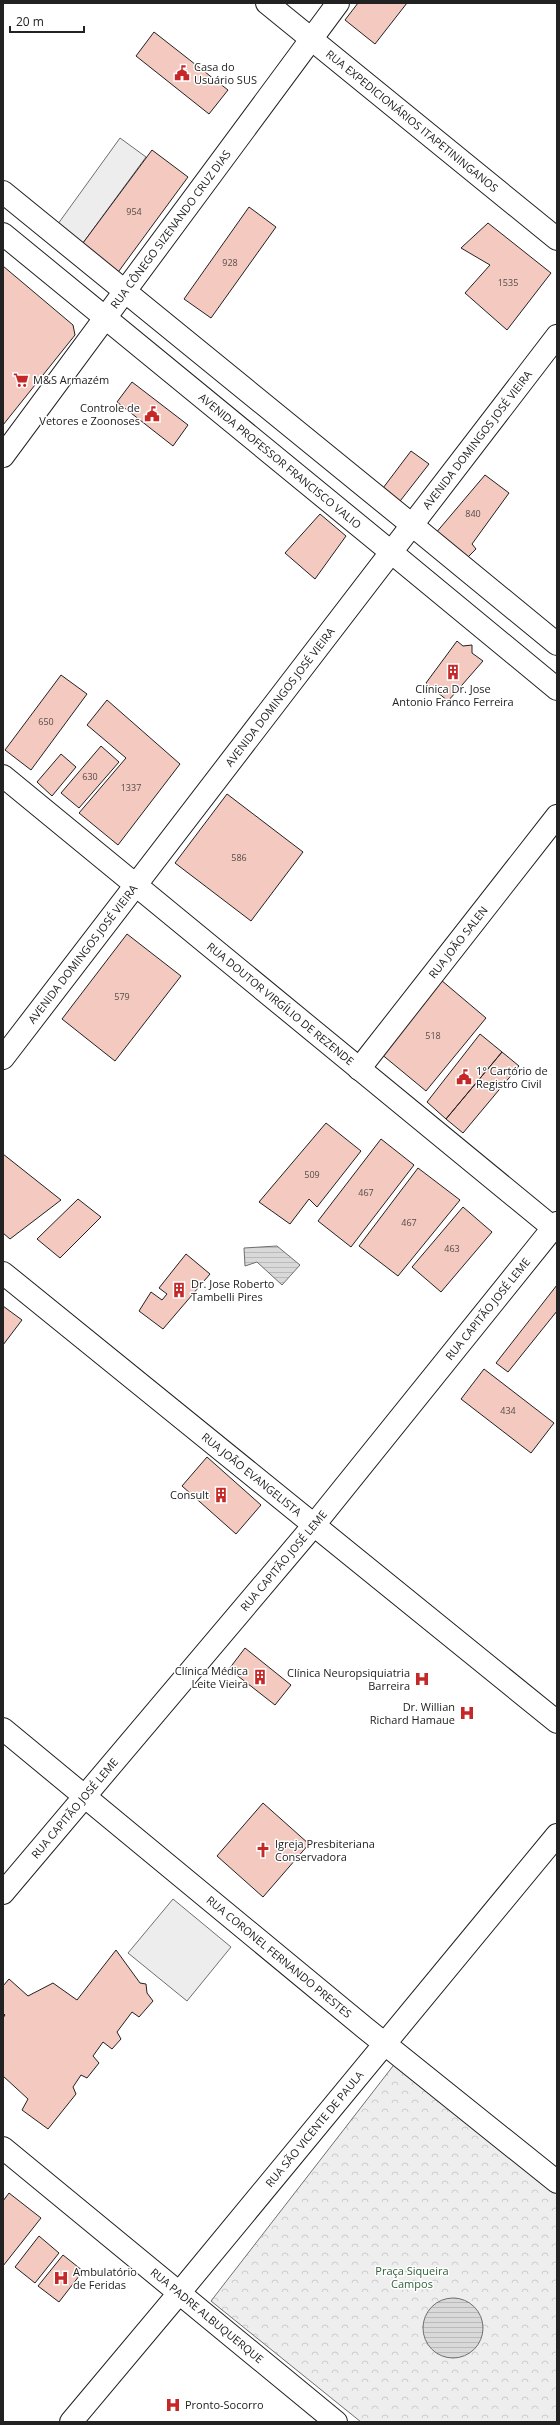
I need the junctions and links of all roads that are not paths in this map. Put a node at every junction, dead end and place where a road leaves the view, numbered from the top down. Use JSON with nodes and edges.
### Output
{"nodes":[{"id":1,"x":267,"y":3,"type":"edge"},
{"id":2,"x":338,"y":3,"type":"edge"},
{"id":3,"x":311,"y":39,"type":"junction"},
{"id":4,"x":3,"y":192,"type":"edge"},
{"id":5,"x":3,"y":234,"type":"edge"},
{"id":6,"x":557,"y":239,"type":"edge"},
{"id":7,"x":125,"y":291,"type":"junction"},
{"id":8,"x":106,"y":318,"type":"junction"},
{"id":9,"x":557,"y":336,"type":"edge"},
{"id":10,"x":3,"y":456,"type":"edge"},
{"id":11,"x":412,"y":525,"type":"junction"},
{"id":12,"x":391,"y":552,"type":"junction"},
{"id":13,"x":557,"y":644,"type":"edge"},
{"id":14,"x":557,"y":688,"type":"edge"},
{"id":15,"x":3,"y":776,"type":"edge"},
{"id":16,"x":557,"y":816,"type":"edge"},
{"id":17,"x":134,"y":884,"type":"junction"},
{"id":18,"x":3,"y":1058,"type":"edge"},
{"id":19,"x":359,"y":1069,"type":"junction"},
{"id":20,"x":556,"y":1227,"type":"edge"},
{"id":21,"x":3,"y":1273,"type":"edge"},
{"id":22,"x":314,"y":1525,"type":"junction"},
{"id":23,"x":557,"y":1722,"type":"edge"},
{"id":24,"x":3,"y":1729,"type":"edge"},
{"id":25,"x":85,"y":1796,"type":"junction"},
{"id":26,"x":557,"y":1835,"type":"edge"},
{"id":27,"x":3,"y":1893,"type":"edge"},
{"id":28,"x":385,"y":2044,"type":"junction"},
{"id":29,"x":3,"y":2148,"type":"edge"},
{"id":30,"x":557,"y":2182,"type":"edge"},
{"id":31,"x":180,"y":2292,"type":"junction"},
{"id":32,"x":70,"y":2422,"type":"edge"},
{"id":33,"x":336,"y":2422,"type":"edge"}],
"edges":[{"from":1,"to":3,"type":"street","name":"RUA EXPEDICIONÁRIOS ITAPETININGANOS"},
{"from":2,"to":3,"type":"street","name":"RUA CÔNEGO SIZENANDO CRUZ DIAS"},
{"from":3,"to":6,"type":"street","name":"RUA EXPEDICIONÁRIOS ITAPETININGANOS"},
{"from":3,"to":7,"type":"street","name":"RUA CÔNEGO SIZENANDO CRUZ DIAS"},
{"from":4,"to":7,"type":"street"},
{"from":5,"to":8,"type":"street","name":"AVENIDA PROFESSOR FRANCISCO VALIO"},
{"from":7,"to":8,"type":"street","name":"RUA CÔNEGO SIZENANDO CRUZ DIAS"},
{"from":7,"to":11,"type":"street"},
{"from":8,"to":10,"type":"street","name":"RUA CÔNEGO SIZENANDO CRUZ DIAS"},
{"from":8,"to":12,"type":"street","name":"AVENIDA PROFESSOR FRANCISCO VALIO"},
{"from":9,"to":11,"type":"street","name":"AVENIDA DOMINGOS JOSÉ VIEIRA"},
{"from":11,"to":12,"type":"street","name":"AVENIDA DOMINGOS JOSÉ VIEIRA"},
{"from":11,"to":13,"type":"street"},
{"from":12,"to":14,"type":"street","name":"AVENIDA PROFESSOR FRANCISCO VALIO"},
{"from":12,"to":17,"type":"street","name":"AVENIDA DOMINGOS JOSÉ VIEIRA"},
{"from":15,"to":17,"type":"street","name":"RUA DOUTOR VIRGÍLIO DE REZENDE"},
{"from":16,"to":19,"type":"street","name":"RUA JOÃO SALEN"},
{"from":17,"to":18,"type":"street","name":"AVENIDA DOMINGOS JOSÉ VIEIRA"},
{"from":17,"to":19,"type":"street","name":"RUA DOUTOR VIRGÍLIO DE REZENDE"},
{"from":19,"to":20,"type":"street","name":"RUA DOUTOR VIRGÍLIO DE REZENDE"},
{"from":20,"to":22,"type":"street","name":"RUA CAPITÃO JOSÉ LEME"},
{"from":21,"to":22,"type":"street","name":"RUA JOÃO EVANGELISTA"},
{"from":22,"to":23,"type":"street","name":"RUA JOÃO EVANGELISTA"},
{"from":22,"to":25,"type":"street","name":"RUA CAPITÃO JOSÉ LEME"},
{"from":24,"to":25,"type":"street","name":"RUA CORONEL FERNANDO PRESTES"},
{"from":25,"to":27,"type":"street","name":"RUA CAPITÃO JOSÉ LEME"},
{"from":25,"to":28,"type":"street","name":"RUA CORONEL FERNANDO PRESTES"},
{"from":26,"to":28,"type":"street","name":"RUA SÃO VICENTE DE PAULA"},
{"from":28,"to":30,"type":"street","name":"RUA CORONEL FERNANDO PRESTES"},
{"from":28,"to":31,"type":"street","name":"RUA SÃO VICENTE DE PAULA"},
{"from":29,"to":31,"type":"street","name":"RUA PADRE ALBUQUERQUE"},
{"from":31,"to":32,"type":"street","name":"RUA SÃO VICENTE DE PAULA"},
{"from":31,"to":33,"type":"street","name":"RUA PADRE ALBUQUERQUE"}]}
